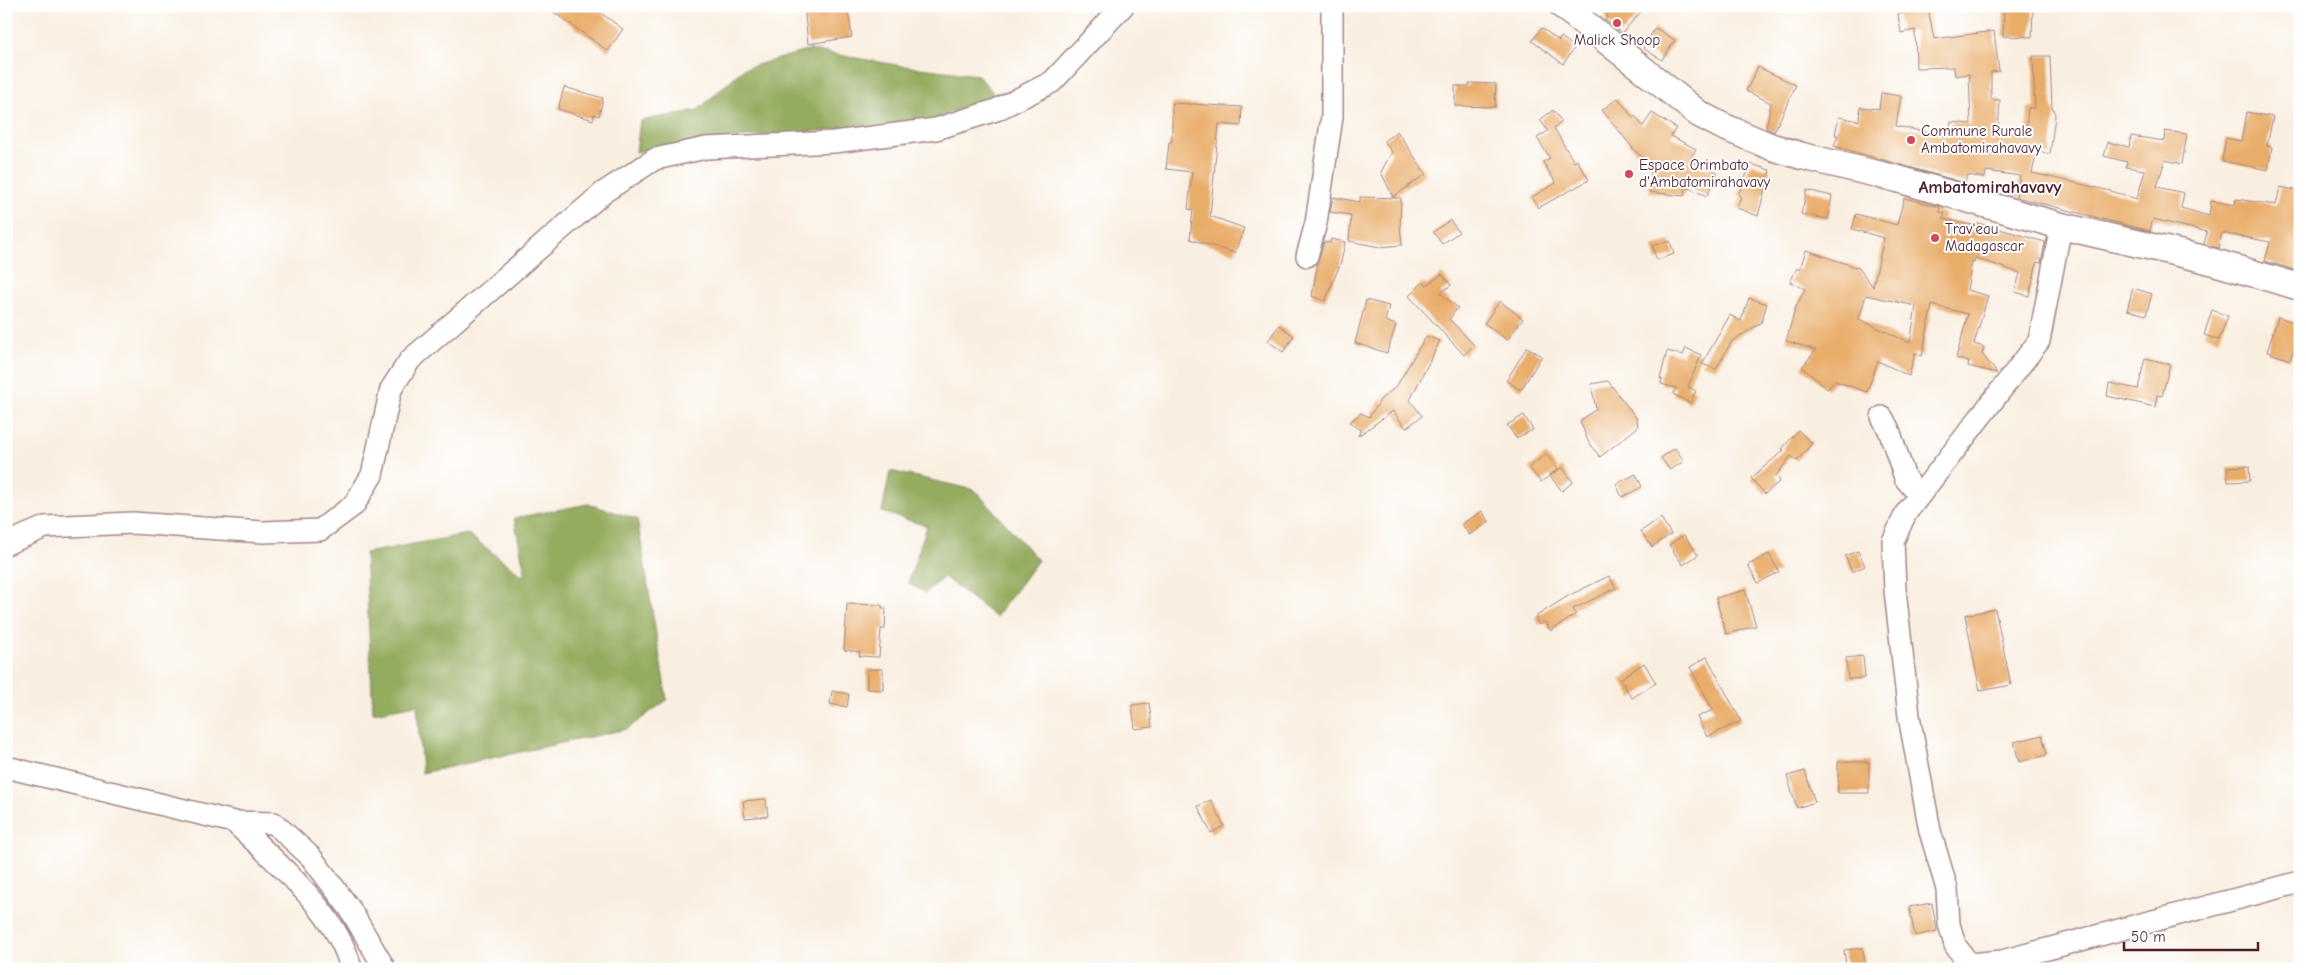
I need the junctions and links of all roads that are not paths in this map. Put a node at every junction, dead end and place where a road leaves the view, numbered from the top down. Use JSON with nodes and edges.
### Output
{"nodes":[{"id":1,"x":1123,"y":6,"type":"edge"},
{"id":2,"x":1332,"y":6,"type":"edge"},
{"id":3,"x":1562,"y":6,"type":"edge"},
{"id":4,"x":2061,"y":226,"type":"junction"},
{"id":5,"x":1307,"y":256,"type":"dead end"},
{"id":6,"x":2300,"y":287,"type":"edge"},
{"id":7,"x":1882,"y":417,"type":"dead end"},
{"id":8,"x":1920,"y":495,"type":"junction"},
{"id":9,"x":6,"y":544,"type":"edge"},
{"id":10,"x":6,"y":767,"type":"edge"},
{"id":11,"x":234,"y":822,"type":"junction"},
{"id":12,"x":2300,"y":882,"type":"edge"},
{"id":13,"x":351,"y":969,"type":"edge"},
{"id":14,"x":385,"y":969,"type":"edge"}],
"edges":[{"from":1,"to":9,"type":"street"},
{"from":2,"to":5,"type":"street"},
{"from":3,"to":4,"type":"main road"},
{"from":4,"to":6,"type":"main road"},
{"from":4,"to":8,"type":"street"},
{"from":7,"to":8,"type":"street"},
{"from":8,"to":12,"type":"street"},
{"from":10,"to":11,"type":"street"},
{"from":11,"to":13,"type":"street"},
{"from":11,"to":14,"type":"street"}]}
